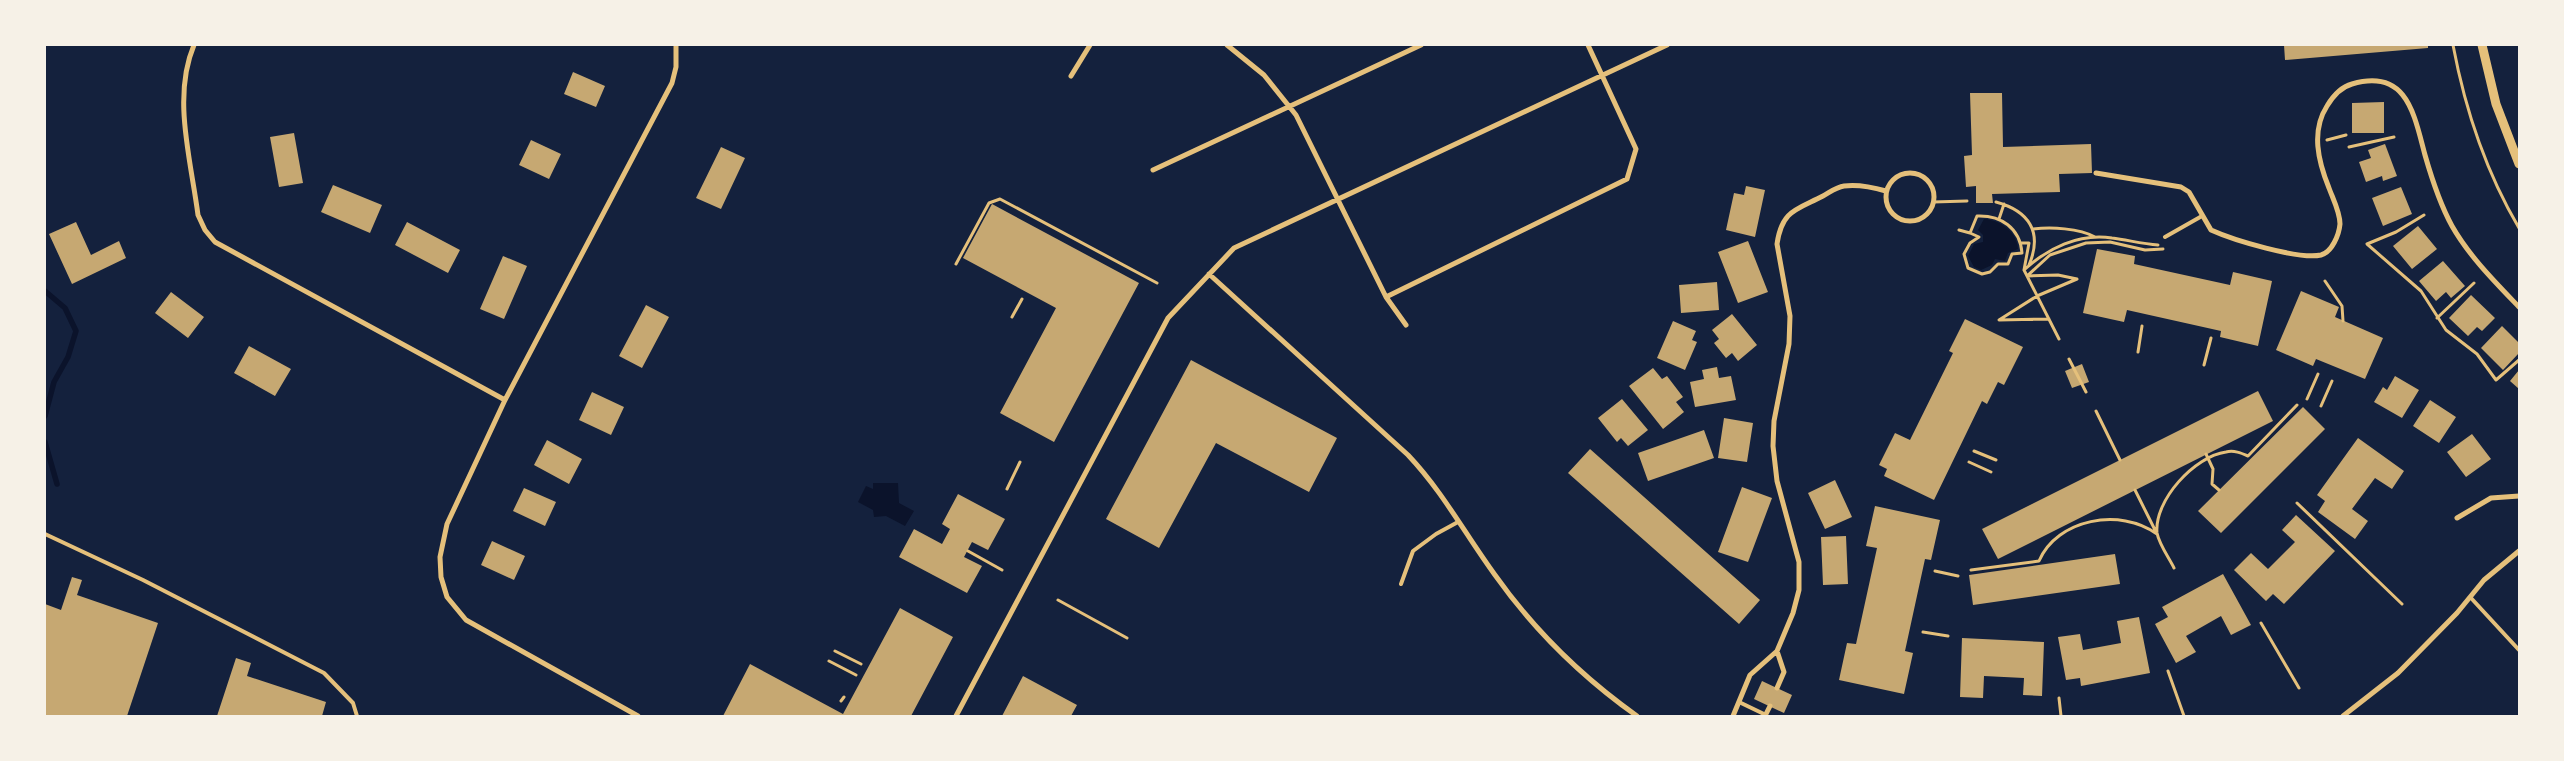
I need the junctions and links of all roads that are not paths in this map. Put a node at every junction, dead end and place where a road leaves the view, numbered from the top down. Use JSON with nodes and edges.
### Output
{"nodes":[{"id":1,"x":194,"y":45,"type":"edge"},
{"id":2,"x":676,"y":45,"type":"edge"},
{"id":3,"x":1090,"y":45,"type":"edge"},
{"id":4,"x":1227,"y":45,"type":"edge"},
{"id":5,"x":1421,"y":45,"type":"edge"},
{"id":6,"x":1588,"y":45,"type":"edge"},
{"id":7,"x":1666,"y":45,"type":"edge"},
{"id":8,"x":2482,"y":45,"type":"edge"},
{"id":9,"x":1602,"y":75,"type":"junction"},
{"id":10,"x":1071,"y":76,"type":"dead end"},
{"id":11,"x":1288,"y":106,"type":"junction"},
{"id":12,"x":2519,"y":164,"type":"edge"},
{"id":13,"x":1153,"y":170,"type":"dead end"},
{"id":14,"x":2096,"y":173,"type":"dead end"},
{"id":15,"x":1886,"y":191,"type":"junction"},
{"id":16,"x":1337,"y":199,"type":"junction"},
{"id":17,"x":2202,"y":216,"type":"junction"},
{"id":18,"x":2165,"y":237,"type":"dead end"},
{"id":19,"x":1209,"y":274,"type":"junction"},
{"id":20,"x":1386,"y":297,"type":"junction"},
{"id":21,"x":2519,"y":307,"type":"edge"},
{"id":22,"x":1406,"y":325,"type":"dead end"},
{"id":23,"x":505,"y":400,"type":"junction"},
{"id":24,"x":2519,"y":496,"type":"edge"},
{"id":25,"x":2457,"y":518,"type":"dead end"},
{"id":26,"x":1458,"y":522,"type":"junction"},
{"id":27,"x":45,"y":534,"type":"edge"},
{"id":28,"x":2519,"y":551,"type":"edge"},
{"id":29,"x":1401,"y":584,"type":"dead end"},
{"id":30,"x":2471,"y":598,"type":"junction"},
{"id":31,"x":2519,"y":650,"type":"edge"},
{"id":32,"x":1777,"y":651,"type":"junction"},
{"id":33,"x":1777,"y":688,"type":"dead end"},
{"id":34,"x":1739,"y":702,"type":"junction"},
{"id":35,"x":1770,"y":706,"type":"dead end"},
{"id":36,"x":357,"y":716,"type":"edge"},
{"id":37,"x":638,"y":716,"type":"edge"},
{"id":38,"x":956,"y":716,"type":"edge"},
{"id":39,"x":1637,"y":716,"type":"edge"},
{"id":40,"x":1733,"y":716,"type":"edge"},
{"id":41,"x":1765,"y":716,"type":"edge"},
{"id":42,"x":2343,"y":716,"type":"edge"}],
"edges":[{"from":1,"to":23,"type":"street"},
{"from":2,"to":23,"type":"street"},
{"from":3,"to":10,"type":"street"},
{"from":4,"to":11,"type":"street"},
{"from":5,"to":11,"type":"street"},
{"from":6,"to":9,"type":"street"},
{"from":7,"to":9,"type":"street"},
{"from":8,"to":12,"type":"street"},
{"from":9,"to":16,"type":"street"},
{"from":9,"to":20,"type":"street"},
{"from":11,"to":13,"type":"street"},
{"from":11,"to":16,"type":"street"},
{"from":14,"to":17,"type":"street"},
{"from":15,"to":15,"type":"street"},
{"from":15,"to":32,"type":"street"},
{"from":16,"to":19,"type":"street"},
{"from":16,"to":20,"type":"street"},
{"from":17,"to":18,"type":"lane"},
{"from":17,"to":21,"type":"street"},
{"from":19,"to":26,"type":"street"},
{"from":19,"to":38,"type":"street"},
{"from":20,"to":22,"type":"street"},
{"from":23,"to":37,"type":"street"},
{"from":24,"to":25,"type":"street"},
{"from":26,"to":29,"type":"lane"},
{"from":26,"to":39,"type":"street"},
{"from":27,"to":36,"type":"lane"},
{"from":28,"to":30,"type":"street"},
{"from":30,"to":31,"type":"lane"},
{"from":30,"to":42,"type":"street"},
{"from":32,"to":33,"type":"street"},
{"from":32,"to":34,"type":"street"},
{"from":34,"to":40,"type":"street"},
{"from":34,"to":41,"type":"lane"},
{"from":35,"to":41,"type":"street"}]}
